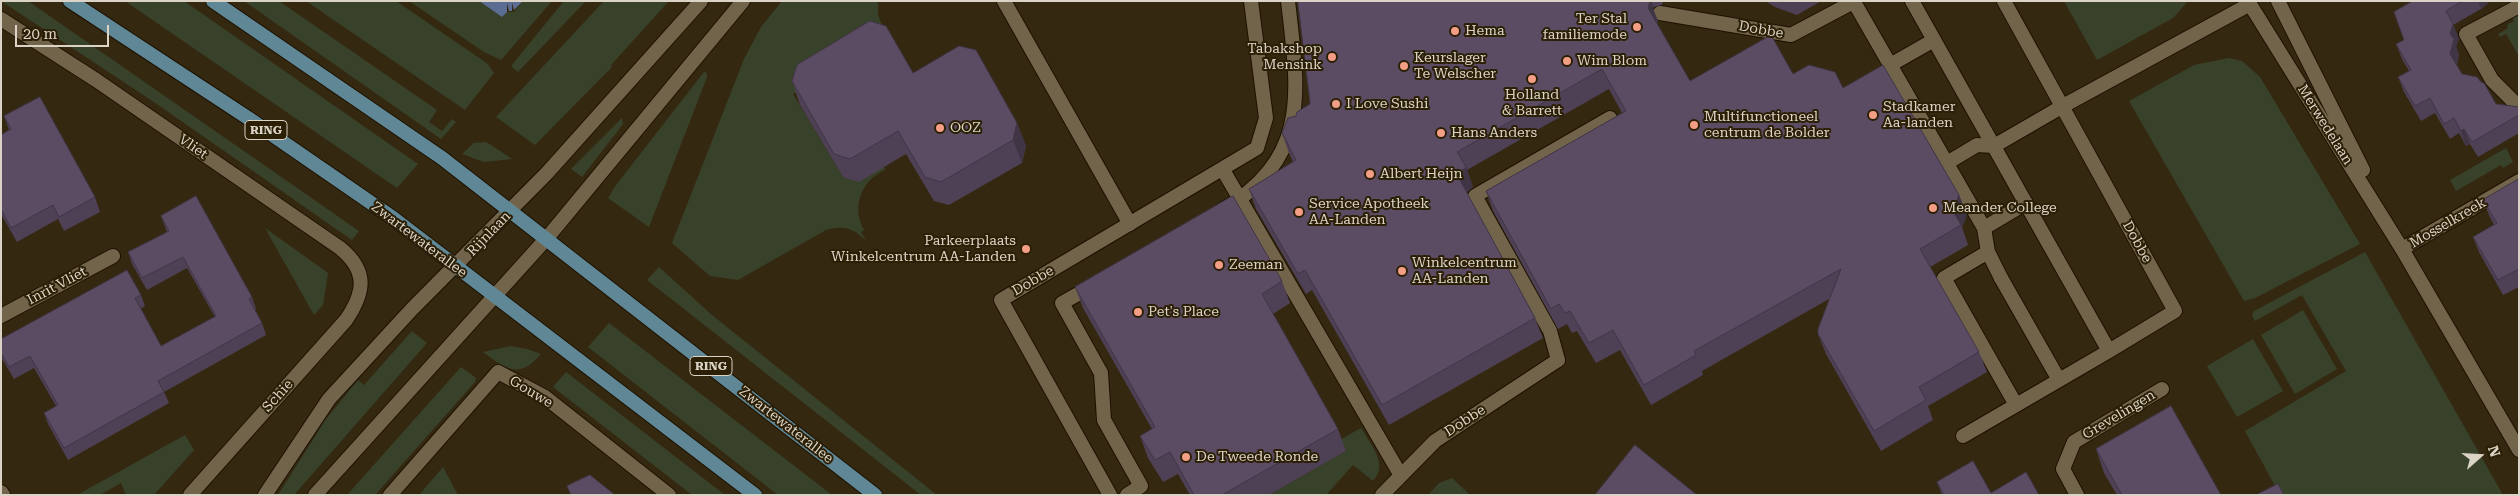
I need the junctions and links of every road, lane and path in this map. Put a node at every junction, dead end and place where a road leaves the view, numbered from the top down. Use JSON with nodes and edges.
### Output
{"nodes":[{"id":1,"x":70,"y":1,"type":"edge"},
{"id":2,"x":213,"y":1,"type":"edge"},
{"id":3,"x":702,"y":1,"type":"edge"},
{"id":4,"x":743,"y":1,"type":"edge"},
{"id":5,"x":1004,"y":1,"type":"edge"},
{"id":6,"x":1251,"y":1,"type":"edge"},
{"id":7,"x":1288,"y":1,"type":"edge"},
{"id":8,"x":2004,"y":1,"type":"edge"},
{"id":9,"x":2278,"y":1,"type":"edge"},
{"id":10,"x":1854,"y":2,"type":"edge"},
{"id":11,"x":2251,"y":2,"type":"edge"},
{"id":12,"x":1914,"y":4,"type":"edge"},
{"id":13,"x":2519,"y":6,"type":"edge"},
{"id":14,"x":1660,"y":13,"type":"dead end"},
{"id":15,"x":1,"y":19,"type":"edge"},
{"id":16,"x":1934,"y":40,"type":"junction"},
{"id":17,"x":1890,"y":65,"type":"junction"},
{"id":18,"x":2062,"y":106,"type":"junction"},
{"id":19,"x":2519,"y":107,"type":"edge"},
{"id":20,"x":1610,"y":118,"type":"edge"},
{"id":21,"x":1286,"y":146,"type":"junction"},
{"id":22,"x":1994,"y":146,"type":"junction"},
{"id":23,"x":1257,"y":148,"type":"junction"},
{"id":24,"x":1947,"y":163,"type":"junction"},
{"id":25,"x":1223,"y":170,"type":"junction"},
{"id":26,"x":2519,"y":181,"type":"edge"},
{"id":27,"x":1240,"y":199,"type":"junction"},
{"id":28,"x":2026,"y":203,"type":"junction"},
{"id":29,"x":512,"y":210,"type":"junction"},
{"id":30,"x":1206,"y":219,"type":"edge"},
{"id":31,"x":1130,"y":224,"type":"junction"},
{"id":32,"x":1984,"y":228,"type":"junction"},
{"id":33,"x":547,"y":238,"type":"junction"},
{"id":34,"x":2402,"y":249,"type":"junction"},
{"id":35,"x":1988,"y":252,"type":"junction"},
{"id":36,"x":113,"y":256,"type":"dead end"},
{"id":37,"x":456,"y":268,"type":"junction"},
{"id":38,"x":1105,"y":278,"type":"edge"},
{"id":39,"x":360,"y":293,"type":"joint"},
{"id":40,"x":494,"y":296,"type":"junction"},
{"id":41,"x":1,"y":316,"type":"edge"},
{"id":42,"x":2110,"y":351,"type":"junction"},
{"id":43,"x":2059,"y":380,"type":"junction"},
{"id":44,"x":2162,"y":389,"type":"dead end"},
{"id":45,"x":2016,"y":405,"type":"junction"},
{"id":46,"x":1963,"y":436,"type":"dead end"},
{"id":47,"x":2519,"y":450,"type":"edge"},
{"id":48,"x":1400,"y":474,"type":"junction"},
{"id":49,"x":190,"y":495,"type":"edge"},
{"id":50,"x":265,"y":495,"type":"edge"},
{"id":51,"x":315,"y":495,"type":"edge"},
{"id":52,"x":390,"y":495,"type":"edge"},
{"id":53,"x":669,"y":495,"type":"edge"},
{"id":54,"x":755,"y":495,"type":"edge"},
{"id":55,"x":875,"y":495,"type":"edge"},
{"id":56,"x":1110,"y":495,"type":"edge"},
{"id":57,"x":1127,"y":495,"type":"edge"},
{"id":58,"x":1382,"y":495,"type":"edge"},
{"id":59,"x":2077,"y":495,"type":"edge"}],
"edges":[{"from":1,"to":37,"type":"main road","name":"Zwartewaterallee","number":"RING"},
{"from":2,"to":29,"type":"main road","name":"Zwartewaterallee","number":"RING"},
{"from":3,"to":29,"type":"street","name":"Rijnlaan"},
{"from":4,"to":33,"type":"street"},
{"from":5,"to":31,"type":"street"},
{"from":6,"to":23,"type":"street"},
{"from":7,"to":21,"type":"street"},
{"from":8,"to":18,"type":"street","name":"Dobbe"},
{"from":9,"to":34,"type":"street","name":"Merwedelaan"},
{"from":10,"to":14,"type":"street","name":"Dobbe"},
{"from":10,"to":17,"type":"street"},
{"from":11,"to":18,"type":"street"},
{"from":11,"to":34,"type":"street","name":"Merwedelaan"},
{"from":12,"to":16,"type":"street"},
{"from":13,"to":19,"type":"street"},
{"from":15,"to":39,"type":"street","name":"Vliet"},
{"from":16,"to":17,"type":"street"},
{"from":16,"to":22,"type":"street"},
{"from":17,"to":24,"type":"street"},
{"from":18,"to":22,"type":"street"},
{"from":18,"to":42,"type":"street","name":"Dobbe"},
{"from":20,"to":48,"type":"street","name":"Dobbe"},
{"from":21,"to":23,"type":"street","name":"Dobbe"},
{"from":21,"to":27,"type":"street"},
{"from":22,"to":24,"type":"street"},
{"from":22,"to":28,"type":"street"},
{"from":23,"to":25,"type":"street","name":"Dobbe"},
{"from":24,"to":32,"type":"street"},
{"from":25,"to":27,"type":"street"},
{"from":25,"to":31,"type":"street","name":"Dobbe"},
{"from":26,"to":34,"type":"street","name":"Mosselkreek"},
{"from":27,"to":30,"type":"street"},
{"from":27,"to":48,"type":"street"},
{"from":28,"to":32,"type":"street"},
{"from":28,"to":42,"type":"street"},
{"from":29,"to":33,"type":"main road","name":"Zwartewaterallee","number":"RING"},
{"from":29,"to":37,"type":"street","name":"Rijnlaan"},
{"from":31,"to":56,"type":"street","name":"Dobbe"},
{"from":32,"to":35,"type":"street"},
{"from":33,"to":40,"type":"street"},
{"from":33,"to":55,"type":"main road","name":"Zwartewaterallee","number":"RING"},
{"from":34,"to":47,"type":"street","name":"Merwedelaan"},
{"from":35,"to":43,"type":"street"},
{"from":35,"to":45,"type":"street"},
{"from":36,"to":41,"type":"street","name":"Inrit Vliet"},
{"from":37,"to":40,"type":"main road","name":"Zwartewaterallee","number":"RING"},
{"from":37,"to":50,"type":"street","name":"Rijnlaan"},
{"from":38,"to":57,"type":"street"},
{"from":39,"to":49,"type":"street","name":"Schie"},
{"from":40,"to":51,"type":"street"},
{"from":40,"to":54,"type":"main road","name":"Zwartewaterallee","number":"RING"},
{"from":42,"to":43,"type":"street","name":"Dobbe"},
{"from":43,"to":45,"type":"street","name":"Dobbe"},
{"from":44,"to":59,"type":"street","name":"Grevelingen"},
{"from":45,"to":46,"type":"street","name":"Dobbe"},
{"from":48,"to":58,"type":"street","name":"Dobbe"},
{"from":52,"to":53,"type":"street","name":"Gouwe"}]}
